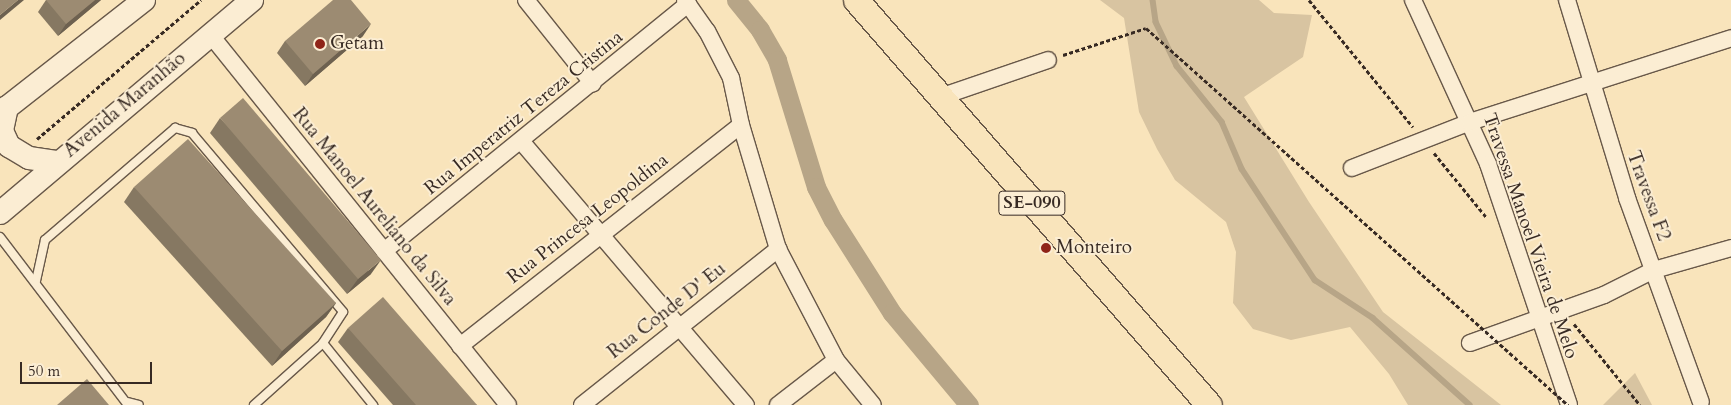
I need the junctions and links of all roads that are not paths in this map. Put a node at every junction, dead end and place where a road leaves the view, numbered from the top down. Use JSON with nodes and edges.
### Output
{"nodes":[{"id":1,"x":144,"y":0,"type":"edge"},
{"id":2,"x":252,"y":0,"type":"edge"},
{"id":3,"x":526,"y":0,"type":"edge"},
{"id":4,"x":856,"y":0,"type":"edge"},
{"id":5,"x":1413,"y":0,"type":"edge"},
{"id":6,"x":1567,"y":0,"type":"edge"},
{"id":7,"x":686,"y":2,"type":"edge"},
{"id":8,"x":209,"y":34,"type":"junction"},
{"id":9,"x":1731,"y":38,"type":"edge"},
{"id":10,"x":1048,"y":60,"type":"road end"},
{"id":11,"x":1592,"y":82,"type":"junction"},
{"id":12,"x":593,"y":84,"type":"junction"},
{"id":13,"x":940,"y":97,"type":"junction"},
{"id":14,"x":4,"y":110,"type":"edge"},
{"id":15,"x":1470,"y":122,"type":"junction"},
{"id":16,"x":741,"y":125,"type":"junction"},
{"id":17,"x":521,"y":142,"type":"junction"},
{"id":18,"x":58,"y":162,"type":"junction"},
{"id":19,"x":1352,"y":168,"type":"dead end"},
{"id":20,"x":0,"y":213,"type":"edge"},
{"id":21,"x":600,"y":233,"type":"junction"},
{"id":22,"x":0,"y":237,"type":"edge"},
{"id":23,"x":1731,"y":248,"type":"edge"},
{"id":24,"x":778,"y":249,"type":"junction"},
{"id":25,"x":384,"y":251,"type":"junction"},
{"id":26,"x":1654,"y":270,"type":"junction"},
{"id":27,"x":36,"y":281,"type":"junction"},
{"id":28,"x":1537,"y":318,"type":"junction"},
{"id":29,"x":677,"y":328,"type":"junction"},
{"id":30,"x":1470,"y":342,"type":"dead end"},
{"id":31,"x":322,"y":343,"type":"junction"},
{"id":32,"x":460,"y":346,"type":"junction"},
{"id":33,"x":836,"y":360,"type":"junction"},
{"id":34,"x":1701,"y":402,"type":"dead end"},
{"id":35,"x":128,"y":404,"type":"edge"},
{"id":36,"x":139,"y":405,"type":"edge"},
{"id":37,"x":254,"y":405,"type":"edge"},
{"id":38,"x":373,"y":405,"type":"edge"},
{"id":39,"x":508,"y":405,"type":"edge"},
{"id":40,"x":582,"y":405,"type":"edge"},
{"id":41,"x":746,"y":405,"type":"edge"},
{"id":42,"x":778,"y":405,"type":"edge"},
{"id":43,"x":874,"y":405,"type":"edge"},
{"id":44,"x":1208,"y":405,"type":"edge"},
{"id":45,"x":1569,"y":405,"type":"edge"}],
"edges":[{"from":1,"to":14,"type":"main road"},
{"from":2,"to":8,"type":"main road","name":"Avenida Maranhão"},
{"from":3,"to":12,"type":"street"},
{"from":4,"to":13,"type":"main road","number":"SE-090"},
{"from":5,"to":15,"type":"street","name":"Travessa Manoel Vieira de Melo"},
{"from":6,"to":11,"type":"street","name":"Travessa F2"},
{"from":7,"to":12,"type":"street","name":"Rua Imperatriz Tereza Cristina"},
{"from":7,"to":16,"type":"street"},
{"from":8,"to":18,"type":"main road","name":"Avenida Maranhão"},
{"from":8,"to":25,"type":"street","name":"Rua Manoel Aureliano da Silva"},
{"from":9,"to":11,"type":"street"},
{"from":10,"to":13,"type":"street"},
{"from":11,"to":15,"type":"street"},
{"from":11,"to":26,"type":"street","name":"Travessa F2"},
{"from":12,"to":17,"type":"street","name":"Rua Imperatriz Tereza Cristina"},
{"from":13,"to":44,"type":"main road","number":"SE-090"},
{"from":14,"to":18,"type":"main road"},
{"from":15,"to":19,"type":"street"},
{"from":15,"to":28,"type":"street","name":"Travessa Manoel Vieira de Melo"},
{"from":16,"to":21,"type":"street","name":"Rua Princesa Leopoldina"},
{"from":16,"to":24,"type":"street"},
{"from":17,"to":21,"type":"street"},
{"from":17,"to":25,"type":"street","name":"Rua Imperatriz Tereza Cristina"},
{"from":18,"to":20,"type":"main road","name":"Avenida Maranhão"},
{"from":21,"to":29,"type":"street"},
{"from":21,"to":32,"type":"street","name":"Rua Princesa Leopoldina"},
{"from":22,"to":27,"type":"lane"},
{"from":23,"to":26,"type":"street"},
{"from":24,"to":29,"type":"street","name":"Rua Conde D' Eu"},
{"from":24,"to":33,"type":"street"},
{"from":25,"to":32,"type":"street","name":"Rua Manoel Aureliano da Silva"},
{"from":26,"to":28,"type":"street"},
{"from":26,"to":34,"type":"street","name":"Travessa F2"},
{"from":27,"to":31,"type":"lane"},
{"from":27,"to":35,"type":"lane"},
{"from":28,"to":30,"type":"street"},
{"from":28,"to":45,"type":"street","name":"Travessa Manoel Vieira de Melo"},
{"from":29,"to":40,"type":"street","name":"Rua Conde D' Eu"},
{"from":29,"to":41,"type":"street"},
{"from":31,"to":37,"type":"lane"},
{"from":31,"to":38,"type":"lane"},
{"from":32,"to":39,"type":"street","name":"Rua Manoel Aureliano da Silva"},
{"from":33,"to":42,"type":"street"},
{"from":33,"to":43,"type":"street"},
{"from":35,"to":36,"type":"lane"}]}
